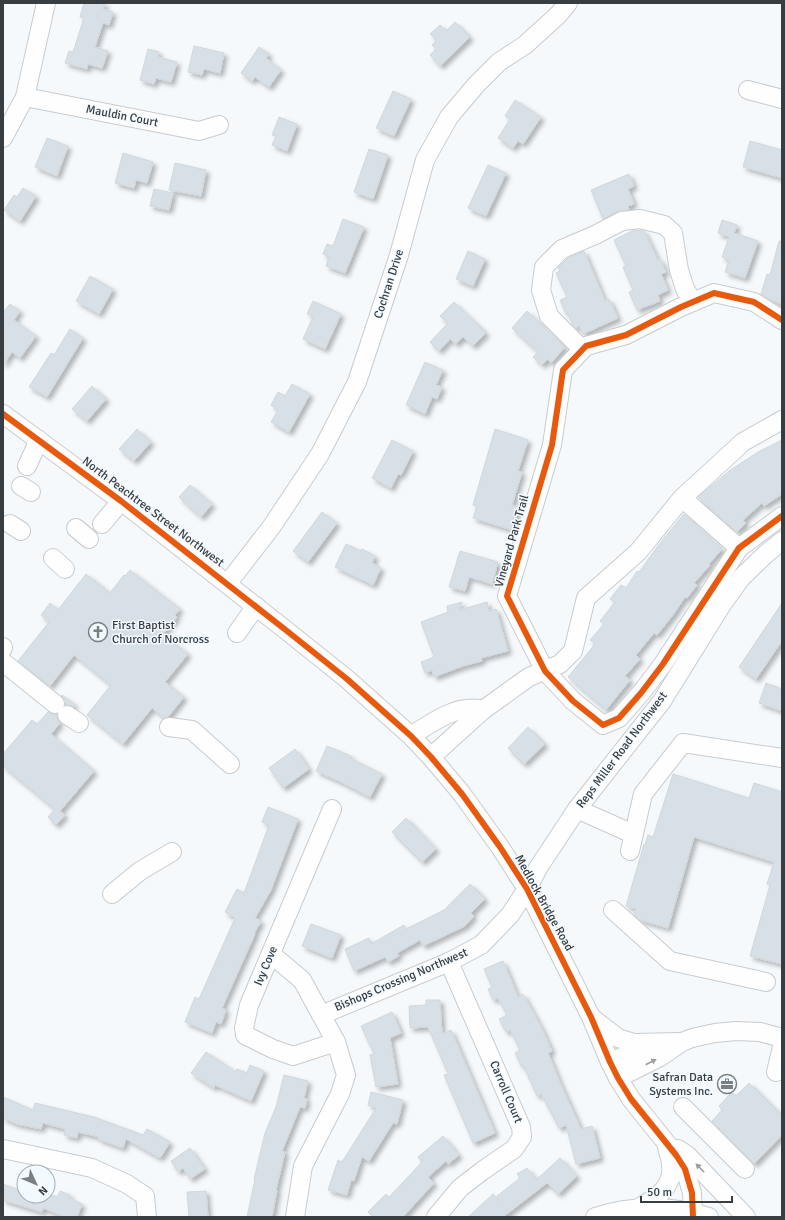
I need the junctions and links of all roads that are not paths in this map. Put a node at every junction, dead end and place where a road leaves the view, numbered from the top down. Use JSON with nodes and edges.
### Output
{"nodes":[{"id":1,"x":46,"y":3,"type":"edge"},
{"id":2,"x":568,"y":3,"type":"edge"},
{"id":3,"x":748,"y":90,"type":"dead end"},
{"id":4,"x":25,"y":97,"type":"junction"},
{"id":5,"x":782,"y":99,"type":"edge"},
{"id":6,"x":219,"y":125,"type":"dead end"},
{"id":7,"x":3,"y":138,"type":"edge"},
{"id":8,"x":693,"y":302,"type":"junction"},
{"id":9,"x":782,"y":320,"type":"edge"},
{"id":10,"x":582,"y":350,"type":"junction"},
{"id":11,"x":3,"y":414,"type":"edge"},
{"id":12,"x":782,"y":420,"type":"edge"},
{"id":13,"x":39,"y":440,"type":"junction"},
{"id":14,"x":26,"y":466,"type":"dead end"},
{"id":15,"x":682,"y":498,"type":"junction"},
{"id":16,"x":121,"y":501,"type":"junction"},
{"id":17,"x":782,"y":516,"type":"edge"},
{"id":18,"x":102,"y":524,"type":"dead end"},
{"id":19,"x":782,"y":541,"type":"edge"},
{"id":20,"x":739,"y":548,"type":"junction"},
{"id":21,"x":228,"y":583,"type":"junction"},
{"id":22,"x":256,"y":606,"type":"junction"},
{"id":23,"x":287,"y":631,"type":"joint"},
{"id":24,"x":237,"y":633,"type":"dead end"},
{"id":25,"x":3,"y":662,"type":"edge"},
{"id":26,"x":545,"y":671,"type":"junction"},
{"id":27,"x":483,"y":710,"type":"junction"},
{"id":28,"x":67,"y":714,"type":"dead end"},
{"id":29,"x":169,"y":727,"type":"dead end"},
{"id":30,"x":411,"y":736,"type":"junction"},
{"id":31,"x":431,"y":757,"type":"junction"},
{"id":32,"x":782,"y":758,"type":"edge"},
{"id":33,"x":230,"y":764,"type":"dead end"},
{"id":34,"x":332,"y":809,"type":"dead end"},
{"id":35,"x":577,"y":809,"type":"junction"},
{"id":36,"x":172,"y":852,"type":"dead end"},
{"id":37,"x":527,"y":889,"type":"junction"},
{"id":38,"x":112,"y":894,"type":"dead end"},
{"id":39,"x":613,"y":910,"type":"dead end"},
{"id":40,"x":271,"y":954,"type":"junction"},
{"id":41,"x":449,"y":962,"type":"junction"},
{"id":42,"x":766,"y":982,"type":"dead end"},
{"id":43,"x":321,"y":1015,"type":"junction"},
{"id":44,"x":591,"y":1017,"type":"junction"},
{"id":45,"x":782,"y":1038,"type":"edge"},
{"id":46,"x":336,"y":1042,"type":"junction"},
{"id":47,"x":682,"y":1042,"type":"junction"},
{"id":48,"x":654,"y":1043,"type":"junction"},
{"id":49,"x":782,"y":1047,"type":"edge"},
{"id":50,"x":610,"y":1062,"type":"junction"},
{"id":51,"x":776,"y":1072,"type":"dead end"},
{"id":52,"x":618,"y":1078,"type":"junction"},
{"id":53,"x":683,"y":1108,"type":"dead end"},
{"id":54,"x":666,"y":1142,"type":"junction"},
{"id":55,"x":3,"y":1149,"type":"edge"},
{"id":56,"x":745,"y":1169,"type":"dead end"},
{"id":57,"x":640,"y":1207,"type":"junction"},
{"id":58,"x":698,"y":1215,"type":"edge"},
{"id":59,"x":147,"y":1217,"type":"edge"},
{"id":60,"x":295,"y":1217,"type":"edge"},
{"id":61,"x":436,"y":1217,"type":"edge"},
{"id":62,"x":595,"y":1217,"type":"edge"},
{"id":63,"x":746,"y":1217,"type":"edge"}],
"edges":[{"from":1,"to":4,"type":"street"},
{"from":2,"to":21,"type":"street","name":"Cochran Drive"},
{"from":3,"to":5,"type":"street"},
{"from":4,"to":6,"type":"street","name":"Mauldin Court"},
{"from":4,"to":7,"type":"street"},
{"from":8,"to":9,"type":"street","name":"Vineyard Park Trail"},
{"from":8,"to":10,"type":"street","name":"Vineyard Park Trail"},
{"from":8,"to":10,"type":"street"},
{"from":10,"to":26,"type":"street","name":"Vineyard Park Trail"},
{"from":11,"to":13,"type":"street","name":"North Peachtree Street Northwest"},
{"from":12,"to":15,"type":"street"},
{"from":13,"to":14,"type":"street"},
{"from":13,"to":16,"type":"street","name":"North Peachtree Street Northwest"},
{"from":15,"to":20,"type":"street"},
{"from":15,"to":26,"type":"street"},
{"from":16,"to":18,"type":"street"},
{"from":16,"to":21,"type":"street","name":"North Peachtree Street Northwest"},
{"from":17,"to":20,"type":"street","name":"Vineyard Park Trail"},
{"from":19,"to":35,"type":"street","name":"Reps Miller Road Northwest"},
{"from":20,"to":26,"type":"street","name":"Vineyard Park Trail"},
{"from":21,"to":22,"type":"street","name":"North Peachtree Street Northwest"},
{"from":22,"to":23,"type":"street","name":"North Peachtree Street Northwest"},
{"from":22,"to":24,"type":"street"},
{"from":23,"to":30,"type":"street","name":"Medlock Bridge Road"},
{"from":25,"to":28,"type":"street"},
{"from":26,"to":27,"type":"street"},
{"from":27,"to":30,"type":"street"},
{"from":27,"to":31,"type":"street"},
{"from":29,"to":33,"type":"street"},
{"from":30,"to":31,"type":"street","name":"Medlock Bridge Road"},
{"from":31,"to":37,"type":"street","name":"Medlock Bridge Road"},
{"from":32,"to":35,"type":"street"},
{"from":34,"to":40,"type":"street","name":"Ivy Cove"},
{"from":35,"to":37,"type":"street","name":"Reps Miller Road Northwest"},
{"from":36,"to":38,"type":"street"},
{"from":37,"to":41,"type":"street","name":"Bishops Crossing Northwest"},
{"from":37,"to":44,"type":"street","name":"Medlock Bridge Road"},
{"from":39,"to":42,"type":"street"},
{"from":40,"to":43,"type":"street"},
{"from":40,"to":46,"type":"street","name":"Ivy Cove"},
{"from":41,"to":43,"type":"street","name":"Bishops Crossing Northwest"},
{"from":41,"to":61,"type":"street","name":"Carroll Court"},
{"from":43,"to":46,"type":"street"},
{"from":44,"to":48,"type":"street"},
{"from":44,"to":50,"type":"street","name":"Medlock Bridge Road"},
{"from":45,"to":47,"type":"street"},
{"from":46,"to":60,"type":"street"},
{"from":47,"to":48,"type":"street"},
{"from":52,"to":47,"type":"street","one_way":true},
{"from":48,"to":50,"type":"street"},
{"from":49,"to":51,"type":"street"},
{"from":50,"to":52,"type":"street","name":"Medlock Bridge Road"},
{"from":52,"to":54,"type":"street","name":"Medlock Bridge Road"},
{"from":53,"to":56,"type":"street"},
{"from":54,"to":57,"type":"street"},
{"from":54,"to":58,"type":"street","name":"Medlock Bridge Road"},
{"from":63,"to":54,"type":"street","one_way":true},
{"from":55,"to":59,"type":"street"},
{"from":57,"to":58,"type":"street"},
{"from":57,"to":62,"type":"street"}]}
